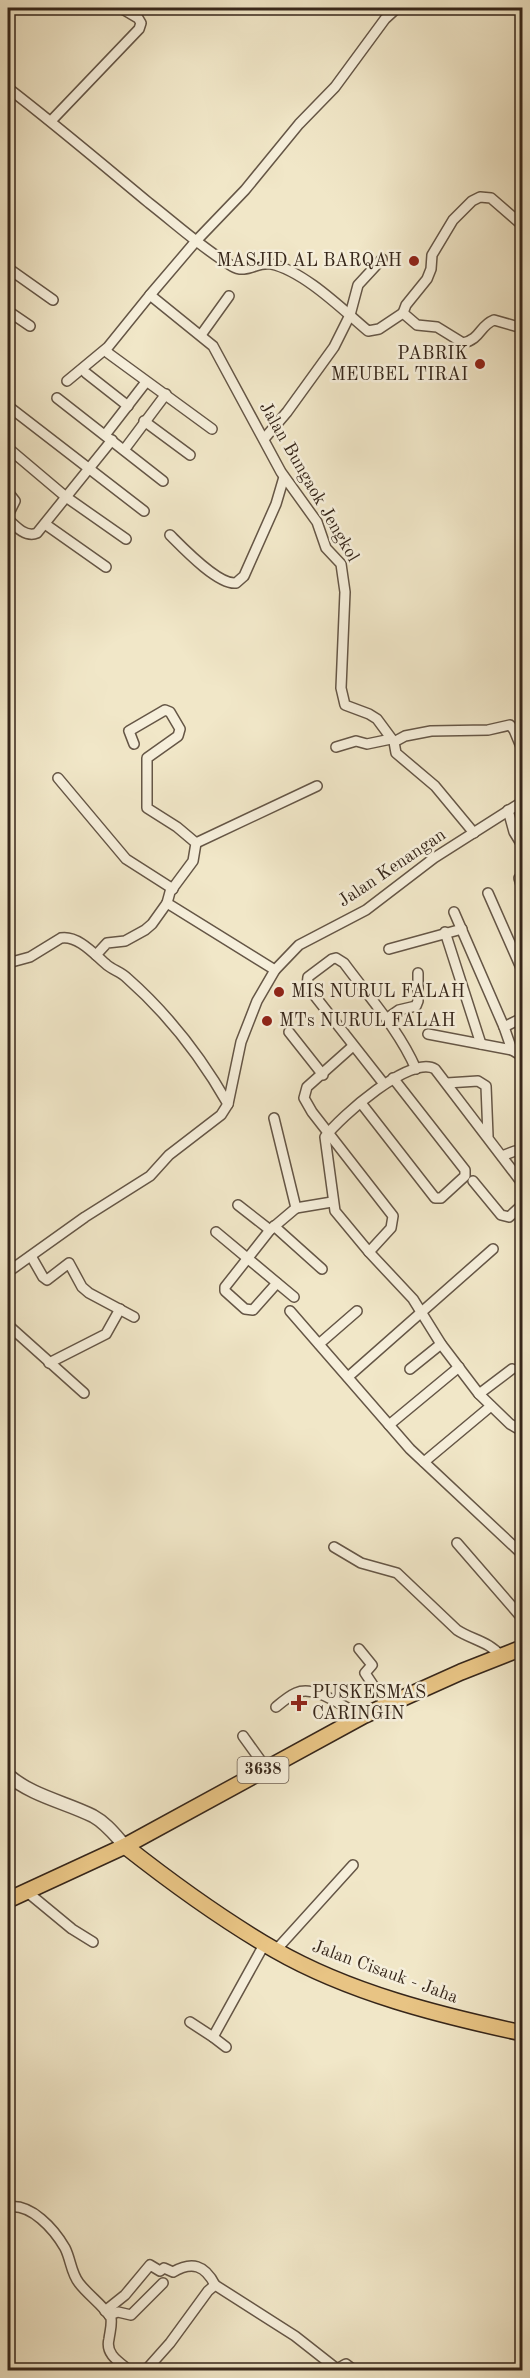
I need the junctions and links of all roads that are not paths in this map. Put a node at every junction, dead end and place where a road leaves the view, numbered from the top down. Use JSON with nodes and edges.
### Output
{"nodes":[{"id":1,"x":121,"y":8,"type":"edge"},
{"id":2,"x":397,"y":8,"type":"edge"},
{"id":3,"x":404,"y":8,"type":"edge"},
{"id":4,"x":416,"y":8,"type":"edge"},
{"id":5,"x":8,"y":88,"type":"edge"},
{"id":6,"x":51,"y":121,"type":"junction"},
{"id":7,"x":522,"y":225,"type":"edge"},
{"id":8,"x":196,"y":240,"type":"junction"},
{"id":9,"x":382,"y":259,"type":"dead end"},
{"id":10,"x":9,"y":270,"type":"edge"},
{"id":11,"x":150,"y":295,"type":"junction"},
{"id":12,"x":229,"y":296,"type":"dead end"},
{"id":13,"x":53,"y":300,"type":"dead end"},
{"id":14,"x":8,"y":311,"type":"edge"},
{"id":15,"x":403,"y":313,"type":"junction"},
{"id":16,"x":350,"y":315,"type":"junction"},
{"id":17,"x":30,"y":326,"type":"dead end"},
{"id":18,"x":522,"y":328,"type":"edge"},
{"id":19,"x":201,"y":335,"type":"junction"},
{"id":20,"x":108,"y":353,"type":"dead end"},
{"id":21,"x":86,"y":373,"type":"dead end"},
{"id":22,"x":67,"y":381,"type":"dead end"},
{"id":23,"x":146,"y":382,"type":"junction"},
{"id":24,"x":166,"y":394,"type":"junction"},
{"id":25,"x":57,"y":398,"type":"dead end"},
{"id":26,"x":8,"y":406,"type":"edge"},
{"id":27,"x":128,"y":406,"type":"junction"},
{"id":28,"x":144,"y":421,"type":"junction"},
{"id":29,"x":212,"y":429,"type":"dead end"},
{"id":30,"x":109,"y":437,"type":"junction"},
{"id":31,"x":264,"y":440,"type":"junction"},
{"id":32,"x":8,"y":448,"type":"edge"},
{"id":33,"x":124,"y":450,"type":"junction"},
{"id":34,"x":190,"y":455,"type":"dead end"},
{"id":35,"x":88,"y":468,"type":"junction"},
{"id":36,"x":284,"y":477,"type":"junction"},
{"id":37,"x":164,"y":481,"type":"dead end"},
{"id":38,"x":8,"y":492,"type":"edge"},
{"id":39,"x":66,"y":497,"type":"junction"},
{"id":40,"x":144,"y":511,"type":"dead end"},
{"id":41,"x":8,"y":517,"type":"edge"},
{"id":42,"x":45,"y":524,"type":"junction"},
{"id":43,"x":170,"y":535,"type":"dead end"},
{"id":44,"x":126,"y":538,"type":"dead end"},
{"id":45,"x":106,"y":567,"type":"dead end"},
{"id":46,"x":393,"y":741,"type":"junction"},
{"id":47,"x":134,"y":744,"type":"dead end"},
{"id":48,"x":336,"y":747,"type":"dead end"},
{"id":49,"x":522,"y":749,"type":"edge"},
{"id":50,"x":58,"y":778,"type":"dead end"},
{"id":51,"x":317,"y":786,"type":"dead end"},
{"id":52,"x":522,"y":802,"type":"edge"},
{"id":53,"x":508,"y":810,"type":"junction"},
{"id":54,"x":474,"y":833,"type":"junction"},
{"id":55,"x":196,"y":843,"type":"junction"},
{"id":56,"x":522,"y":845,"type":"edge"},
{"id":57,"x":519,"y":878,"type":"dead end"},
{"id":58,"x":522,"y":888,"type":"edge"},
{"id":59,"x":173,"y":889,"type":"junction"},
{"id":60,"x":488,"y":893,"type":"dead end"},
{"id":61,"x":167,"y":903,"type":"junction"},
{"id":62,"x":453,"y":912,"type":"dead end"},
{"id":63,"x":462,"y":929,"type":"junction"},
{"id":64,"x":445,"y":932,"type":"junction"},
{"id":65,"x":389,"y":949,"type":"dead end"},
{"id":66,"x":96,"y":955,"type":"junction"},
{"id":67,"x":8,"y":963,"type":"edge"},
{"id":68,"x":275,"y":970,"type":"junction"},
{"id":69,"x":522,"y":970,"type":"edge"},
{"id":70,"x":418,"y":973,"type":"dead end"},
{"id":71,"x":522,"y":1018,"type":"edge"},
{"id":72,"x":386,"y":1019,"type":"junction"},
{"id":73,"x":504,"y":1027,"type":"junction"},
{"id":74,"x":289,"y":1032,"type":"dead end"},
{"id":75,"x":428,"y":1034,"type":"dead end"},
{"id":76,"x":481,"y":1044,"type":"junction"},
{"id":77,"x":353,"y":1046,"type":"junction"},
{"id":78,"x":512,"y":1050,"type":"junction"},
{"id":79,"x":522,"y":1056,"type":"edge"},
{"id":80,"x":416,"y":1069,"type":"junction"},
{"id":81,"x":323,"y":1075,"type":"junction"},
{"id":82,"x":393,"y":1078,"type":"junction"},
{"id":83,"x":447,"y":1083,"type":"junction"},
{"id":84,"x":384,"y":1084,"type":"junction"},
{"id":85,"x":361,"y":1103,"type":"junction"},
{"id":86,"x":228,"y":1104,"type":"junction"},
{"id":87,"x":274,"y":1118,"type":"dead end"},
{"id":88,"x":329,"y":1132,"type":"junction"},
{"id":89,"x":488,"y":1136,"type":"junction"},
{"id":90,"x":522,"y":1152,"type":"edge"},
{"id":91,"x":502,"y":1156,"type":"junction"},
{"id":92,"x":473,"y":1181,"type":"dead end"},
{"id":93,"x":522,"y":1183,"type":"edge"},
{"id":94,"x":332,"y":1202,"type":"junction"},
{"id":95,"x":238,"y":1205,"type":"dead end"},
{"id":96,"x":522,"y":1205,"type":"edge"},
{"id":97,"x":296,"y":1208,"type":"junction"},
{"id":98,"x":272,"y":1228,"type":"junction"},
{"id":99,"x":216,"y":1232,"type":"dead end"},
{"id":100,"x":493,"y":1249,"type":"dead end"},
{"id":101,"x":369,"y":1252,"type":"junction"},
{"id":102,"x":31,"y":1256,"type":"junction"},
{"id":103,"x":248,"y":1257,"type":"junction"},
{"id":104,"x":322,"y":1269,"type":"dead end"},
{"id":105,"x":8,"y":1272,"type":"edge"},
{"id":106,"x":277,"y":1283,"type":"junction"},
{"id":107,"x":294,"y":1297,"type":"dead end"},
{"id":108,"x":120,"y":1310,"type":"junction"},
{"id":109,"x":290,"y":1311,"type":"dead end"},
{"id":110,"x":357,"y":1311,"type":"dead end"},
{"id":111,"x":422,"y":1313,"type":"junction"},
{"id":112,"x":134,"y":1317,"type":"dead end"},
{"id":113,"x":8,"y":1325,"type":"edge"},
{"id":114,"x":319,"y":1344,"type":"junction"},
{"id":115,"x":441,"y":1344,"type":"junction"},
{"id":116,"x":49,"y":1363,"type":"junction"},
{"id":117,"x":459,"y":1367,"type":"junction"},
{"id":118,"x":410,"y":1369,"type":"dead end"},
{"id":119,"x":512,"y":1369,"type":"dead end"},
{"id":120,"x":348,"y":1377,"type":"junction"},
{"id":121,"x":84,"y":1393,"type":"dead end"},
{"id":122,"x":479,"y":1394,"type":"junction"},
{"id":123,"x":491,"y":1406,"type":"junction"},
{"id":124,"x":388,"y":1425,"type":"junction"},
{"id":125,"x":522,"y":1431,"type":"edge"},
{"id":126,"x":424,"y":1462,"type":"junction"},
{"id":127,"x":457,"y":1543,"type":"dead end"},
{"id":128,"x":334,"y":1547,"type":"dead end"},
{"id":129,"x":522,"y":1554,"type":"edge"},
{"id":130,"x":522,"y":1618,"type":"edge"},
{"id":131,"x":522,"y":1648,"type":"edge"},
{"id":132,"x":359,"y":1649,"type":"dead end"},
{"id":133,"x":502,"y":1657,"type":"junction"},
{"id":134,"x":387,"y":1706,"type":"junction"},
{"id":135,"x":276,"y":1707,"type":"dead end"},
{"id":136,"x":363,"y":1716,"type":"junction"},
{"id":137,"x":243,"y":1736,"type":"dead end"},
{"id":138,"x":266,"y":1768,"type":"junction"},
{"id":139,"x":8,"y":1775,"type":"edge"},
{"id":140,"x":125,"y":1845,"type":"junction"},
{"id":141,"x":353,"y":1865,"type":"dead end"},
{"id":142,"x":26,"y":1891,"type":"junction"},
{"id":143,"x":8,"y":1900,"type":"edge"},
{"id":144,"x":93,"y":1942,"type":"dead end"},
{"id":145,"x":270,"y":1947,"type":"junction"},
{"id":146,"x":190,"y":2022,"type":"dead end"},
{"id":147,"x":522,"y":2033,"type":"edge"},
{"id":148,"x":213,"y":2037,"type":"junction"},
{"id":149,"x":226,"y":2047,"type":"dead end"},
{"id":150,"x":8,"y":2207,"type":"edge"},
{"id":151,"x":163,"y":2283,"type":"dead end"},
{"id":152,"x":215,"y":2285,"type":"junction"},
{"id":153,"x":107,"y":2313,"type":"junction"},
{"id":154,"x":129,"y":2370,"type":"edge"},
{"id":155,"x":146,"y":2370,"type":"edge"},
{"id":156,"x":354,"y":2370,"type":"edge"}],
"edges":[{"from":1,"to":6,"type":"street"},
{"from":2,"to":8,"type":"street"},
{"from":3,"to":4,"type":"street"},
{"from":5,"to":6,"type":"street"},
{"from":6,"to":8,"type":"street"},
{"from":7,"to":15,"type":"street"},
{"from":8,"to":11,"type":"street"},
{"from":8,"to":16,"type":"street"},
{"from":9,"to":16,"type":"street"},
{"from":10,"to":13,"type":"street"},
{"from":11,"to":19,"type":"street","name":"Jalan Bungaok Jengkol"},
{"from":11,"to":22,"type":"street"},
{"from":12,"to":19,"type":"street"},
{"from":14,"to":17,"type":"street"},
{"from":15,"to":16,"type":"street"},
{"from":15,"to":18,"type":"street"},
{"from":16,"to":31,"type":"street"},
{"from":19,"to":31,"type":"street","name":"Jalan Bungaok Jengkol"},
{"from":20,"to":23,"type":"street"},
{"from":21,"to":27,"type":"street"},
{"from":23,"to":24,"type":"street"},
{"from":23,"to":27,"type":"street"},
{"from":24,"to":28,"type":"street"},
{"from":24,"to":29,"type":"street"},
{"from":25,"to":30,"type":"street"},
{"from":26,"to":35,"type":"street"},
{"from":27,"to":30,"type":"street"},
{"from":28,"to":33,"type":"street"},
{"from":28,"to":34,"type":"street"},
{"from":30,"to":33,"type":"street"},
{"from":30,"to":35,"type":"street"},
{"from":31,"to":36,"type":"street","name":"Jalan Bungaok Jengkol"},
{"from":32,"to":39,"type":"street"},
{"from":33,"to":37,"type":"street"},
{"from":35,"to":39,"type":"street"},
{"from":35,"to":40,"type":"street"},
{"from":36,"to":43,"type":"street"},
{"from":36,"to":46,"type":"street","name":"Jalan Bungaok Jengkol"},
{"from":38,"to":41,"type":"street"},
{"from":39,"to":42,"type":"street"},
{"from":39,"to":44,"type":"street"},
{"from":41,"to":42,"type":"street"},
{"from":42,"to":45,"type":"street"},
{"from":46,"to":48,"type":"street"},
{"from":46,"to":49,"type":"street"},
{"from":46,"to":54,"type":"street","name":"Jalan Bungaok Jengkol"},
{"from":47,"to":55,"type":"street"},
{"from":50,"to":59,"type":"street"},
{"from":51,"to":55,"type":"street"},
{"from":52,"to":53,"type":"street","name":"Jalan Kenangan"},
{"from":53,"to":54,"type":"street","name":"Jalan Kenangan"},
{"from":53,"to":56,"type":"street"},
{"from":54,"to":68,"type":"street","name":"Jalan Kenangan"},
{"from":55,"to":59,"type":"street"},
{"from":57,"to":58,"type":"street"},
{"from":59,"to":61,"type":"street"},
{"from":60,"to":69,"type":"street"},
{"from":61,"to":66,"type":"street"},
{"from":61,"to":68,"type":"street"},
{"from":62,"to":63,"type":"street"},
{"from":63,"to":64,"type":"street"},
{"from":63,"to":73,"type":"street"},
{"from":64,"to":65,"type":"street"},
{"from":64,"to":76,"type":"street"},
{"from":66,"to":67,"type":"street"},
{"from":66,"to":86,"type":"street"},
{"from":68,"to":86,"type":"street","name":"Jalan Kenangan"},
{"from":70,"to":72,"type":"street"},
{"from":71,"to":73,"type":"street"},
{"from":72,"to":77,"type":"street"},
{"from":72,"to":80,"type":"street"},
{"from":73,"to":78,"type":"street"},
{"from":74,"to":81,"type":"street"},
{"from":75,"to":76,"type":"street"},
{"from":76,"to":78,"type":"street"},
{"from":77,"to":81,"type":"street"},
{"from":77,"to":84,"type":"street"},
{"from":78,"to":79,"type":"street"},
{"from":80,"to":82,"type":"street"},
{"from":80,"to":83,"type":"street"},
{"from":81,"to":88,"type":"street"},
{"from":82,"to":84,"type":"street"},
{"from":82,"to":85,"type":"street"},
{"from":83,"to":89,"type":"street"},
{"from":83,"to":89,"type":"street"},
{"from":84,"to":85,"type":"street"},
{"from":85,"to":88,"type":"street"},
{"from":86,"to":102,"type":"street"},
{"from":87,"to":97,"type":"street"},
{"from":88,"to":94,"type":"street"},
{"from":88,"to":101,"type":"street"},
{"from":89,"to":91,"type":"street"},
{"from":90,"to":91,"type":"street"},
{"from":91,"to":93,"type":"street"},
{"from":92,"to":96,"type":"street"},
{"from":94,"to":97,"type":"street"},
{"from":94,"to":101,"type":"street"},
{"from":95,"to":98,"type":"street"},
{"from":97,"to":98,"type":"street"},
{"from":98,"to":103,"type":"street"},
{"from":98,"to":104,"type":"street"},
{"from":99,"to":103,"type":"street"},
{"from":100,"to":111,"type":"street"},
{"from":101,"to":111,"type":"street"},
{"from":102,"to":105,"type":"street"},
{"from":102,"to":108,"type":"street"},
{"from":103,"to":106,"type":"street"},
{"from":103,"to":106,"type":"street"},
{"from":106,"to":107,"type":"street"},
{"from":108,"to":112,"type":"street"},
{"from":108,"to":116,"type":"street"},
{"from":109,"to":114,"type":"street"},
{"from":110,"to":114,"type":"street"},
{"from":111,"to":115,"type":"street"},
{"from":111,"to":120,"type":"street"},
{"from":113,"to":116,"type":"street"},
{"from":114,"to":120,"type":"street"},
{"from":115,"to":117,"type":"street"},
{"from":115,"to":118,"type":"street"},
{"from":116,"to":121,"type":"street"},
{"from":117,"to":122,"type":"street"},
{"from":117,"to":124,"type":"street"},
{"from":119,"to":122,"type":"street"},
{"from":120,"to":124,"type":"street"},
{"from":122,"to":123,"type":"street"},
{"from":123,"to":125,"type":"street"},
{"from":123,"to":126,"type":"street"},
{"from":124,"to":126,"type":"street"},
{"from":126,"to":129,"type":"street"},
{"from":127,"to":130,"type":"street"},
{"from":128,"to":133,"type":"street"},
{"from":131,"to":133,"type":"main road","number":"3638"},
{"from":132,"to":134,"type":"street"},
{"from":133,"to":134,"type":"main road","number":"3638"},
{"from":134,"to":136,"type":"main road","number":"3638"},
{"from":135,"to":136,"type":"street"},
{"from":136,"to":138,"type":"main road","number":"3638"},
{"from":137,"to":138,"type":"street"},
{"from":138,"to":140,"type":"main road","number":"3638"},
{"from":139,"to":140,"type":"street"},
{"from":140,"to":142,"type":"main road","number":"3638"},
{"from":140,"to":145,"type":"main road","name":"Jalan Cisauk - Jaha"},
{"from":141,"to":145,"type":"street"},
{"from":142,"to":143,"type":"main road","number":"3638"},
{"from":142,"to":144,"type":"street"},
{"from":145,"to":147,"type":"main road","name":"Jalan Cisauk - Jaha"},
{"from":145,"to":148,"type":"street"},
{"from":146,"to":148,"type":"street"},
{"from":148,"to":149,"type":"street"},
{"from":150,"to":153,"type":"street"},
{"from":151,"to":153,"type":"street"},
{"from":152,"to":153,"type":"street"},
{"from":152,"to":155,"type":"street"},
{"from":152,"to":156,"type":"street"},
{"from":153,"to":154,"type":"street"}]}
